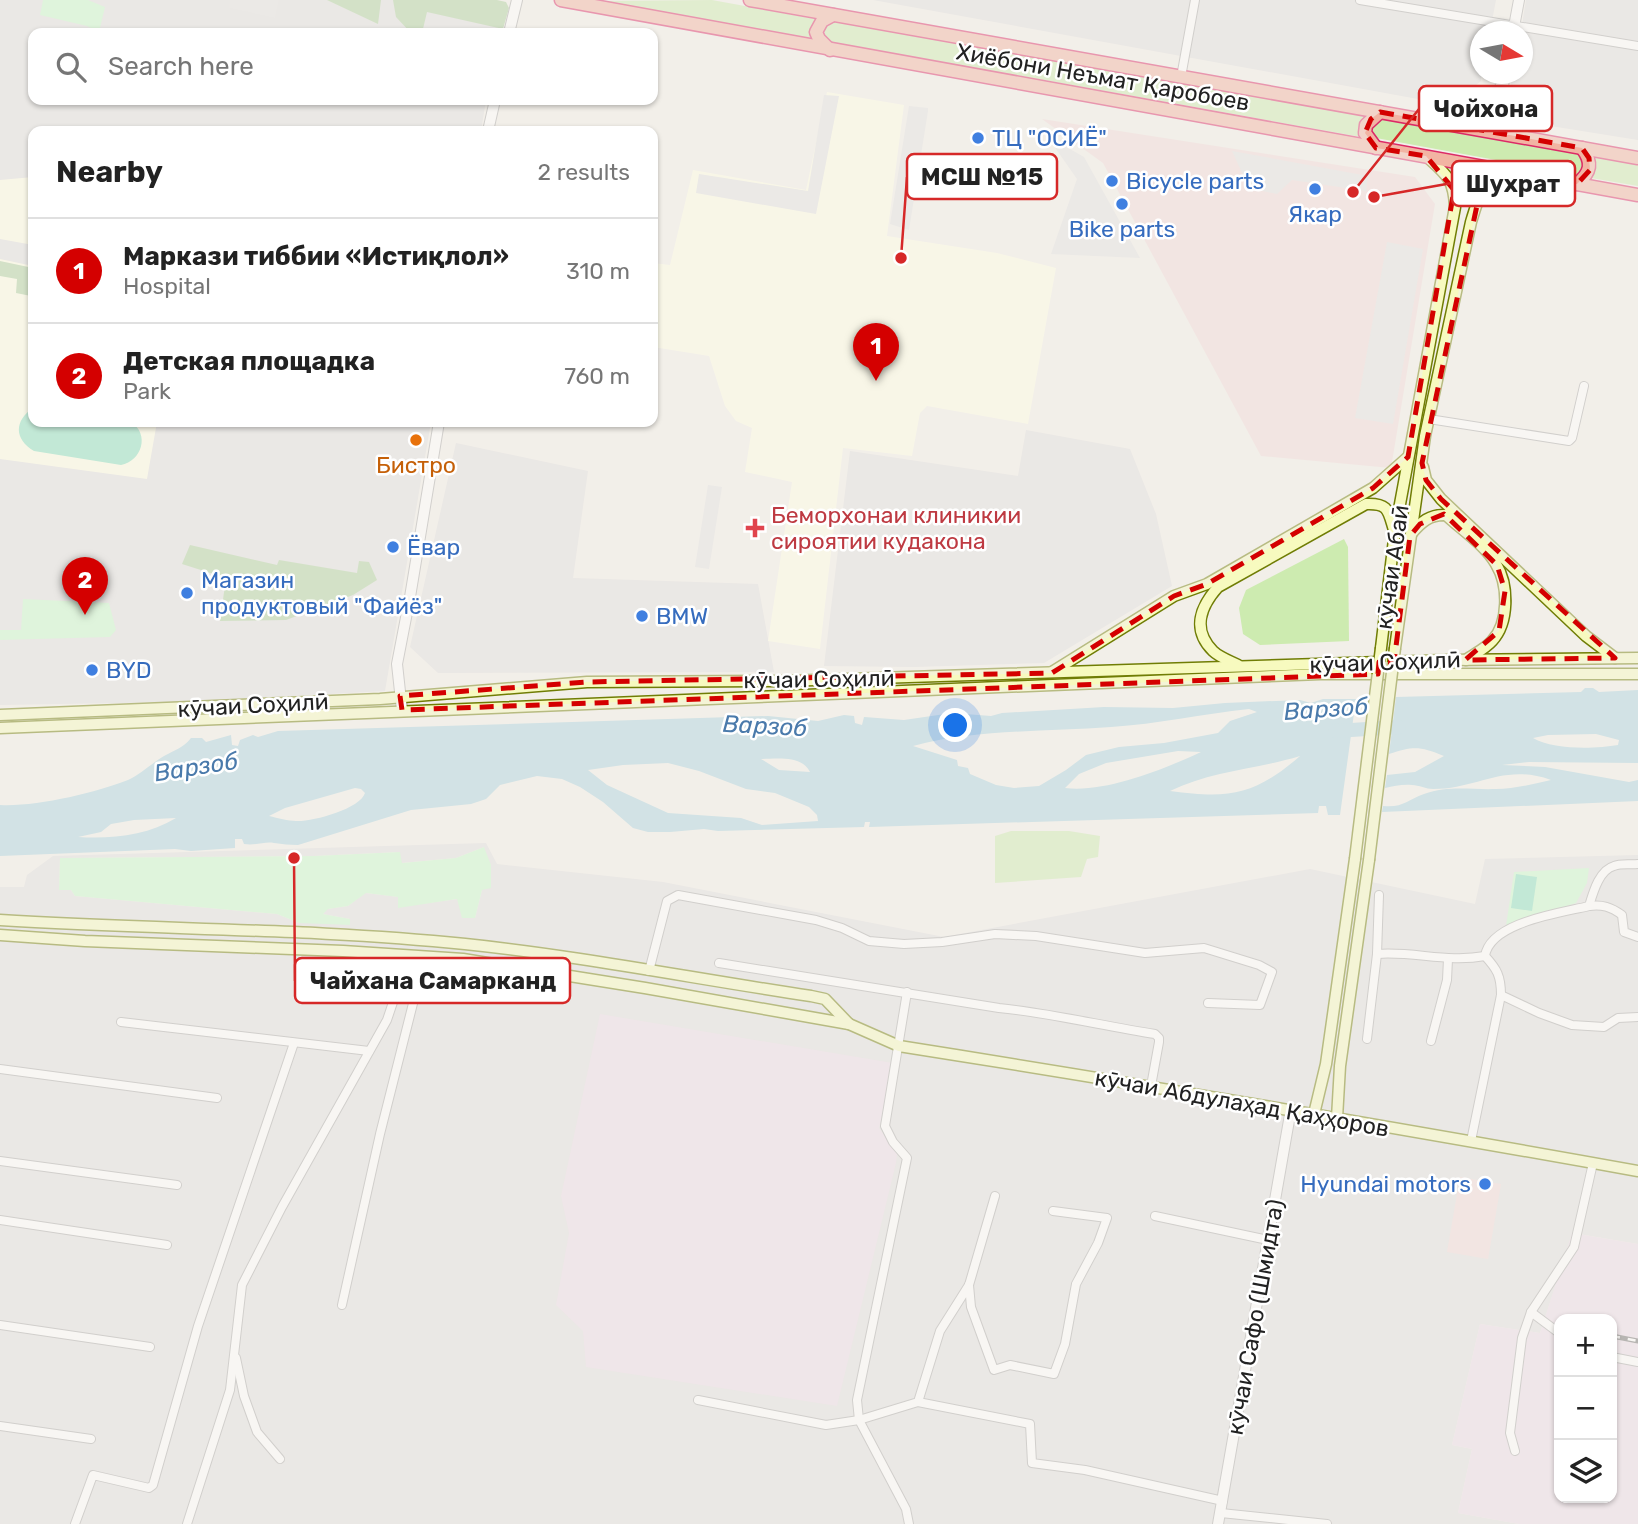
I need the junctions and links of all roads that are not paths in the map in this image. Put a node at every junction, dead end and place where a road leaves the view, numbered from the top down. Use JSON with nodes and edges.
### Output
{"nodes":[{"id":1,"x":561,"y":0,"type":"edge"},
{"id":2,"x":750,"y":0,"type":"edge"},
{"id":3,"x":1195,"y":0,"type":"edge"},
{"id":4,"x":1360,"y":0,"type":"edge"},
{"id":5,"x":1519,"y":0,"type":"edge"},
{"id":6,"x":516,"y":1,"type":"edge"},
{"id":7,"x":593,"y":2,"type":"edge"},
{"id":8,"x":792,"y":4,"type":"edge"},
{"id":9,"x":833,"y":15,"type":"junction"},
{"id":10,"x":1476,"y":21,"type":"edge"},
{"id":11,"x":1515,"y":21,"type":"edge"},
{"id":12,"x":510,"y":28,"type":"edge"},
{"id":13,"x":1533,"y":31,"type":"edge"},
{"id":14,"x":1638,"y":46,"type":"edge"},
{"id":15,"x":830,"y":50,"type":"junction"},
{"id":16,"x":1181,"y":77,"type":"junction"},
{"id":17,"x":1500,"y":84,"type":"edge"},
{"id":18,"x":1504,"y":84,"type":"edge"},
{"id":19,"x":494,"y":105,"type":"edge"},
{"id":20,"x":1380,"y":112,"type":"junction"},
{"id":21,"x":1450,"y":125,"type":"junction"},
{"id":22,"x":489,"y":126,"type":"edge"},
{"id":23,"x":1526,"y":138,"type":"junction"},
{"id":24,"x":1376,"y":148,"type":"junction"},
{"id":25,"x":1582,"y":148,"type":"junction"},
{"id":26,"x":1426,"y":156,"type":"junction"},
{"id":27,"x":1638,"y":158,"type":"edge"},
{"id":28,"x":1516,"y":173,"type":"junction"},
{"id":29,"x":1577,"y":184,"type":"junction"},
{"id":30,"x":1638,"y":195,"type":"edge"},
{"id":31,"x":1584,"y":386,"type":"dead end"},
{"id":32,"x":1429,"y":419,"type":"junction"},
{"id":33,"x":438,"y":427,"type":"edge"},
{"id":34,"x":1408,"y":457,"type":"junction"},
{"id":35,"x":1422,"y":463,"type":"junction"},
{"id":36,"x":1395,"y":531,"type":"junction"},
{"id":37,"x":1410,"y":536,"type":"junction"},
{"id":38,"x":1615,"y":658,"type":"junction"},
{"id":39,"x":1638,"y":658,"type":"edge"},
{"id":40,"x":1465,"y":660,"type":"junction"},
{"id":41,"x":1240,"y":667,"type":"junction"},
{"id":42,"x":1052,"y":673,"type":"junction"},
{"id":43,"x":1638,"y":674,"type":"edge"},
{"id":44,"x":556,"y":683,"type":"junction"},
{"id":45,"x":400,"y":696,"type":"junction"},
{"id":46,"x":558,"y":704,"type":"junction"},
{"id":47,"x":402,"y":710,"type":"junction"},
{"id":48,"x":0,"y":715,"type":"edge"},
{"id":49,"x":0,"y":728,"type":"edge"},
{"id":50,"x":1638,"y":864,"type":"edge"},
{"id":51,"x":1379,"y":895,"type":"dead end"},
{"id":52,"x":1589,"y":906,"type":"junction"},
{"id":53,"x":0,"y":920,"type":"edge"},
{"id":54,"x":0,"y":935,"type":"edge"},
{"id":55,"x":1638,"y":937,"type":"edge"},
{"id":56,"x":1377,"y":954,"type":"junction"},
{"id":57,"x":409,"y":955,"type":"junction"},
{"id":58,"x":425,"y":956,"type":"junction"},
{"id":59,"x":1485,"y":956,"type":"junction"},
{"id":60,"x":1448,"y":959,"type":"junction"},
{"id":61,"x":719,"y":963,"type":"dead end"},
{"id":62,"x":649,"y":971,"type":"junction"},
{"id":63,"x":907,"y":992,"type":"junction"},
{"id":64,"x":1501,"y":995,"type":"junction"},
{"id":65,"x":1208,"y":1003,"type":"dead end"},
{"id":66,"x":1638,"y":1017,"type":"edge"},
{"id":67,"x":121,"y":1022,"type":"dead end"},
{"id":68,"x":849,"y":1024,"type":"junction"},
{"id":69,"x":1367,"y":1039,"type":"dead end"},
{"id":70,"x":1431,"y":1041,"type":"dead end"},
{"id":71,"x":294,"y":1043,"type":"junction"},
{"id":72,"x":899,"y":1046,"type":"junction"},
{"id":73,"x":369,"y":1051,"type":"junction"},
{"id":74,"x":0,"y":1069,"type":"edge"},
{"id":75,"x":1151,"y":1086,"type":"junction"},
{"id":76,"x":217,"y":1098,"type":"dead end"},
{"id":77,"x":1291,"y":1109,"type":"junction"},
{"id":78,"x":1314,"y":1114,"type":"junction"},
{"id":79,"x":1337,"y":1118,"type":"junction"},
{"id":80,"x":1471,"y":1141,"type":"junction"},
{"id":81,"x":0,"y":1161,"type":"edge"},
{"id":82,"x":1592,"y":1163,"type":"junction"},
{"id":83,"x":1638,"y":1171,"type":"edge"},
{"id":84,"x":177,"y":1185,"type":"dead end"},
{"id":85,"x":995,"y":1196,"type":"dead end"},
{"id":86,"x":1053,"y":1211,"type":"dead end"},
{"id":87,"x":1155,"y":1216,"type":"dead end"},
{"id":88,"x":0,"y":1220,"type":"edge"},
{"id":89,"x":1268,"y":1240,"type":"junction"},
{"id":90,"x":167,"y":1245,"type":"dead end"},
{"id":91,"x":969,"y":1285,"type":"junction"},
{"id":92,"x":342,"y":1304,"type":"dead end"},
{"id":93,"x":1531,"y":1312,"type":"junction"},
{"id":94,"x":0,"y":1325,"type":"edge"},
{"id":95,"x":1554,"y":1330,"type":"edge"},
{"id":96,"x":150,"y":1347,"type":"dead end"},
{"id":97,"x":235,"y":1348,"type":"junction"},
{"id":98,"x":1617,"y":1358,"type":"edge"},
{"id":99,"x":1638,"y":1362,"type":"edge"},
{"id":100,"x":698,"y":1400,"type":"dead end"},
{"id":101,"x":918,"y":1402,"type":"junction"},
{"id":102,"x":859,"y":1420,"type":"junction"},
{"id":103,"x":0,"y":1426,"type":"edge"},
{"id":104,"x":92,"y":1439,"type":"dead end"},
{"id":105,"x":1515,"y":1451,"type":"dead end"},
{"id":106,"x":280,"y":1459,"type":"dead end"},
{"id":107,"x":1223,"y":1501,"type":"junction"},
{"id":108,"x":1219,"y":1519,"type":"edge"},
{"id":109,"x":75,"y":1524,"type":"edge"},
{"id":110,"x":187,"y":1524,"type":"edge"},
{"id":111,"x":909,"y":1524,"type":"edge"},
{"id":112,"x":1326,"y":1524,"type":"edge"}],
"edges":[{"from":1,"to":7,"type":"highway","name":"Хиёбони Неъмат Қаробоев"},
{"from":2,"to":8,"type":"highway","name":"Хиёбони Неъмат Қаробоев"},
{"from":3,"to":16,"type":"street"},
{"from":4,"to":10,"type":"street"},
{"from":5,"to":11,"type":"street"},
{"from":6,"to":12,"type":"street"},
{"from":7,"to":15,"type":"highway","name":"Хиёбони Неъмат Қаробоев"},
{"from":8,"to":9,"type":"highway","name":"Хиёбони Неъмат Қаробоев"},
{"from":9,"to":15,"type":"highway"},
{"from":9,"to":16,"type":"highway","name":"Хиёбони Неъмат Қаробоев"},
{"from":13,"to":14,"type":"street"},
{"from":15,"to":24,"type":"highway","name":"Хиёбони Неъмат Қаробоев"},
{"from":16,"to":20,"type":"highway","name":"Хиёбони Неъмат Қаробоев"},
{"from":17,"to":21,"type":"street"},
{"from":18,"to":23,"type":"street"},
{"from":19,"to":22,"type":"street"},
{"from":20,"to":21,"type":"highway","name":"Хиёбони Неъмат Қаробоев"},
{"from":20,"to":24,"type":"highway"},
{"from":21,"to":23,"type":"highway","name":"Хиёбони Неъмат Қаробоев"},
{"from":23,"to":25,"type":"highway","name":"Хиёбони Неъмат Қаробоев"},
{"from":24,"to":26,"type":"highway","name":"Хиёбони Неъмат Қаробоев"},
{"from":25,"to":27,"type":"highway","name":"Хиёбони Неъмат Қаробоев"},
{"from":25,"to":29,"type":"highway"},
{"from":26,"to":28,"type":"highway","name":"Хиёбони Неъмат Қаробоев"},
{"from":26,"to":34,"type":"main road","name":"кӯчаи Абаӣ"},
{"from":28,"to":29,"type":"highway","name":"Хиёбони Неъмат Қаробоев"},
{"from":28,"to":32,"type":"main road","name":"кӯчаи Абаӣ"},
{"from":29,"to":30,"type":"highway","name":"Хиёбони Неъмат Қаробоев"},
{"from":31,"to":32,"type":"street"},
{"from":32,"to":35,"type":"main road","name":"кӯчаи Абаӣ"},
{"from":33,"to":45,"type":"street"},
{"from":34,"to":36,"type":"main road","name":"кӯчаи Абаӣ"},
{"from":34,"to":42,"type":"main road"},
{"from":35,"to":37,"type":"main road","name":"кӯчаи Абаӣ"},
{"from":35,"to":38,"type":"main road"},
{"from":36,"to":41,"type":"main road"},
{"from":36,"to":78,"type":"main road","name":"кӯчаи Абаӣ","bridge":true},
{"from":37,"to":40,"type":"main road"},
{"from":37,"to":79,"type":"main road","name":"кӯчаи Абаӣ","bridge":true},
{"from":38,"to":39,"type":"main road","name":"кӯчаи Соҳилӣ"},
{"from":38,"to":40,"type":"main road","name":"кӯчаи Соҳилӣ"},
{"from":40,"to":41,"type":"main road","name":"кӯчаи Соҳилӣ"},
{"from":41,"to":42,"type":"main road","name":"кӯчаи Соҳилӣ"},
{"from":42,"to":44,"type":"main road","name":"кӯчаи Соҳилӣ"},
{"from":43,"to":46,"type":"main road"},
{"from":44,"to":45,"type":"main road","name":"кӯчаи Соҳилӣ"},
{"from":44,"to":46,"type":"main road"},
{"from":45,"to":47,"type":"street"},
{"from":45,"to":48,"type":"main road","name":"кӯчаи Соҳилӣ"},
{"from":46,"to":47,"type":"main road"},
{"from":47,"to":49,"type":"main road"},
{"from":50,"to":52,"type":"street"},
{"from":51,"to":56,"type":"street"},
{"from":52,"to":55,"type":"street"},
{"from":52,"to":59,"type":"street"},
{"from":53,"to":62,"type":"main road","name":"кӯчаи Абдулаҳад Қаҳҳоров"},
{"from":54,"to":57,"type":"main road","name":"кӯчаи Абдулаҳад Қаҳҳоров"},
{"from":56,"to":60,"type":"street"},
{"from":56,"to":69,"type":"street"},
{"from":57,"to":58,"type":"main road","name":"кӯчаи Абдулаҳад Қаҳҳоров"},
{"from":57,"to":73,"type":"street"},
{"from":58,"to":68,"type":"main road","name":"кӯчаи Абдулаҳад Қаҳҳоров"},
{"from":58,"to":92,"type":"street"},
{"from":59,"to":60,"type":"street"},
{"from":59,"to":64,"type":"street"},
{"from":60,"to":70,"type":"street"},
{"from":61,"to":63,"type":"street"},
{"from":62,"to":65,"type":"street"},
{"from":62,"to":68,"type":"main road","name":"кӯчаи Абдулаҳад Қаҳҳоров"},
{"from":63,"to":72,"type":"street"},
{"from":63,"to":75,"type":"street"},
{"from":64,"to":66,"type":"street"},
{"from":64,"to":80,"type":"street"},
{"from":67,"to":71,"type":"street"},
{"from":68,"to":72,"type":"main road","name":"кӯчаи Абдулаҳад Қаҳҳоров"},
{"from":71,"to":73,"type":"street"},
{"from":71,"to":109,"type":"street"},
{"from":72,"to":75,"type":"main road","name":"кӯчаи Абдулаҳад Қаҳҳоров"},
{"from":72,"to":102,"type":"street"},
{"from":73,"to":97,"type":"street"},
{"from":74,"to":76,"type":"street"},
{"from":75,"to":77,"type":"main road","name":"кӯчаи Абдулаҳад Қаҳҳоров"},
{"from":77,"to":78,"type":"main road","name":"кӯчаи Абдулаҳад Қаҳҳоров"},
{"from":77,"to":89,"type":"street","name":"кӯчаи Сафо (Шмидта)"},
{"from":78,"to":79,"type":"main road","name":"кӯчаи Абдулаҳад Қаҳҳоров"},
{"from":79,"to":80,"type":"main road","name":"кӯчаи Абдулаҳад Қаҳҳоров"},
{"from":80,"to":82,"type":"main road","name":"кӯчаи Абдулаҳад Қаҳҳоров"},
{"from":81,"to":84,"type":"street"},
{"from":82,"to":83,"type":"main road","name":"кӯчаи Абдулаҳад Қаҳҳоров"},
{"from":82,"to":93,"type":"street"},
{"from":85,"to":91,"type":"street"},
{"from":86,"to":91,"type":"street"},
{"from":87,"to":89,"type":"street"},
{"from":88,"to":90,"type":"street"},
{"from":89,"to":107,"type":"street","name":"кӯчаи Сафо (Шмидта)"},
{"from":91,"to":101,"type":"street"},
{"from":93,"to":95,"type":"street"},
{"from":93,"to":105,"type":"street"},
{"from":94,"to":96,"type":"street"},
{"from":97,"to":106,"type":"street"},
{"from":97,"to":110,"type":"street"},
{"from":98,"to":99,"type":"street"},
{"from":100,"to":102,"type":"street"},
{"from":101,"to":102,"type":"street"},
{"from":101,"to":107,"type":"street"},
{"from":102,"to":111,"type":"street"},
{"from":103,"to":104,"type":"street"},
{"from":107,"to":108,"type":"street","name":"кӯчаи Сафо (Шмидта)"},
{"from":108,"to":112,"type":"street"}]}
